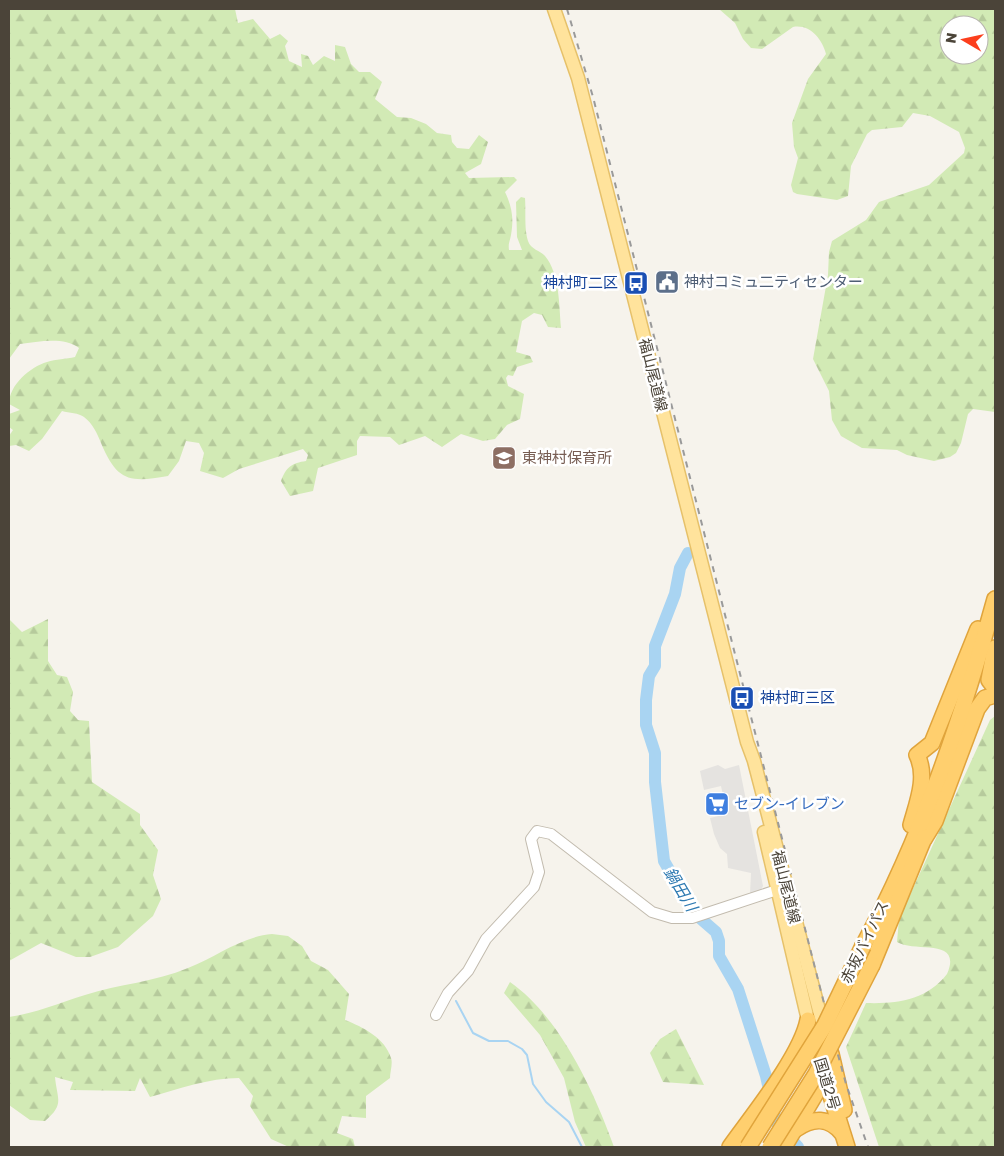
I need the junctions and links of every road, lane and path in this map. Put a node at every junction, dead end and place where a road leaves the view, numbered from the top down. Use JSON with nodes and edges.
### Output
{"nodes":[{"id":1,"x":554,"y":9,"type":"edge"},
{"id":2,"x":994,"y":602,"type":"edge"},
{"id":3,"x":995,"y":648,"type":"edge"},
{"id":4,"x":995,"y":688,"type":"edge"},
{"id":5,"x":995,"y":694,"type":"edge"},
{"id":6,"x":957,"y":724,"type":"junction"},
{"id":7,"x":924,"y":839,"type":"junction"},
{"id":8,"x":901,"y":868,"type":"junction"},
{"id":9,"x":781,"y":889,"type":"junction"},
{"id":10,"x":436,"y":1015,"type":"dead end"},
{"id":11,"x":808,"y":1020,"type":"junction"},
{"id":12,"x":825,"y":1034,"type":"junction"},
{"id":13,"x":825,"y":1078,"type":"junction"},
{"id":14,"x":795,"y":1130,"type":"junction"},
{"id":15,"x":845,"y":1140,"type":"edge"},
{"id":16,"x":731,"y":1146,"type":"edge"},
{"id":17,"x":748,"y":1147,"type":"edge"},
{"id":18,"x":770,"y":1147,"type":"edge"},
{"id":19,"x":784,"y":1147,"type":"edge"},
{"id":20,"x":854,"y":1147,"type":"edge"}],
"edges":[{"from":1,"to":9,"type":"main road","name":"福山尾道線"},
{"from":2,"to":6,"type":"highway","name":"赤坂バイパス"},
{"from":2,"to":8,"type":"highway"},
{"from":3,"to":4,"type":"highway"},
{"from":5,"to":7,"type":"highway"},
{"from":6,"to":7,"type":"highway","name":"赤坂バイパス"},
{"from":6,"to":8,"type":"highway","name":"赤坂バイパス"},
{"from":7,"to":18,"type":"highway","name":"赤坂バイパス","bridge":true},
{"from":8,"to":17,"type":"highway","name":"赤坂バイパス","bridge":true},
{"from":9,"to":10,"type":"street"},
{"from":9,"to":11,"type":"main road","name":"福山尾道線"},
{"from":9,"to":12,"type":"main road","name":"福山尾道線"},
{"from":11,"to":13,"type":"highway","name":"国道2号"},
{"from":11,"to":16,"type":"highway"},
{"from":12,"to":13,"type":"highway"},
{"from":12,"to":20,"type":"highway","name":"国道2号"},
{"from":13,"to":14,"type":"highway"},
{"from":13,"to":15,"type":"highway","name":"国道2号"},
{"from":14,"to":15,"type":"highway"},
{"from":14,"to":19,"type":"highway"}]}
